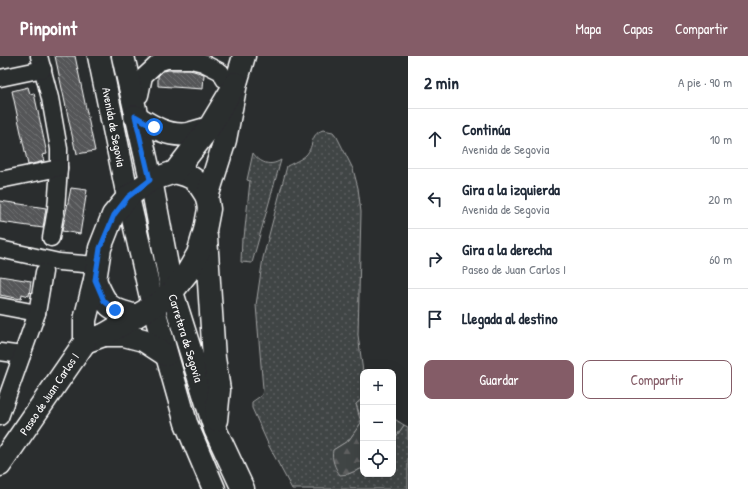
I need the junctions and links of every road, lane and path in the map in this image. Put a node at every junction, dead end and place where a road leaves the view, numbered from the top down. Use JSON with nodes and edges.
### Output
{"nodes":[{"id":1,"x":99,"y":56,"type":"edge"},
{"id":2,"x":123,"y":56,"type":"edge"},
{"id":3,"x":244,"y":56,"type":"edge"},
{"id":4,"x":41,"y":63,"type":"edge"},
{"id":5,"x":0,"y":78,"type":"edge"},
{"id":6,"x":230,"y":81,"type":"junction"},
{"id":7,"x":133,"y":107,"type":"junction"},
{"id":8,"x":209,"y":128,"type":"junction"},
{"id":9,"x":59,"y":168,"type":"junction"},
{"id":10,"x":175,"y":172,"type":"junction"},
{"id":11,"x":0,"y":179,"type":"edge"},
{"id":12,"x":150,"y":180,"type":"junction"},
{"id":13,"x":128,"y":197,"type":"junction"},
{"id":14,"x":207,"y":197,"type":"junction"},
{"id":15,"x":205,"y":230,"type":"junction"},
{"id":16,"x":51,"y":238,"type":"dead end"},
{"id":17,"x":0,"y":249,"type":"edge"},
{"id":18,"x":44,"y":272,"type":"dead end"},
{"id":19,"x":96,"y":273,"type":"junction"},
{"id":20,"x":172,"y":292,"type":"junction"},
{"id":21,"x":0,"y":306,"type":"edge"},
{"id":22,"x":144,"y":311,"type":"junction"},
{"id":23,"x":37,"y":313,"type":"junction"},
{"id":24,"x":94,"y":338,"type":"junction"},
{"id":25,"x":0,"y":352,"type":"edge"},
{"id":26,"x":22,"y":355,"type":"junction"},
{"id":27,"x":166,"y":355,"type":"junction"},
{"id":28,"x":4,"y":394,"type":"edge"},
{"id":29,"x":0,"y":417,"type":"edge"},
{"id":30,"x":215,"y":429,"type":"junction"},
{"id":31,"x":0,"y":466,"type":"edge"},
{"id":32,"x":214,"y":489,"type":"edge"},
{"id":33,"x":243,"y":489,"type":"edge"}],
"edges":[{"from":1,"to":13,"type":"main road","name":"Avenida de Segovia"},
{"from":2,"to":7,"type":"main road","name":"Avenida de Segovia"},
{"from":3,"to":6,"type":"main road","name":"Paseo de Juan Carlos I"},
{"from":4,"to":5,"type":"street"},
{"from":4,"to":9,"type":"street"},
{"from":6,"to":7,"type":"street"},
{"from":6,"to":8,"type":"main road","name":"Paseo de Juan Carlos I"},
{"from":6,"to":14,"type":"main road","name":"Paseo de Juan Carlos I"},
{"from":7,"to":8,"type":"main road","name":"Avenida de Segovia"},
{"from":7,"to":12,"type":"main road","name":"Avenida de Segovia"},
{"from":8,"to":10,"type":"main road","name":"Paseo de Juan Carlos I"},
{"from":9,"to":11,"type":"street"},
{"from":9,"to":16,"type":"street"},
{"from":10,"to":12,"type":"main road","name":"Paseo de Juan Carlos I"},
{"from":10,"to":14,"type":"main road","name":"Paseo de Juan Carlos I"},
{"from":12,"to":13,"type":"main road","name":"Paseo de Juan Carlos I"},
{"from":12,"to":20,"type":"main road","name":"Carretera de Segovia"},
{"from":13,"to":19,"type":"main road","name":"Paseo de Juan Carlos I"},
{"from":13,"to":22,"type":"main road","name":"Carretera de Segovia"},
{"from":14,"to":15,"type":"main road","name":"Paseo de Juan Carlos I"},
{"from":15,"to":20,"type":"main road","name":"Paseo de Juan Carlos I"},
{"from":15,"to":30,"type":"main road"},
{"from":17,"to":19,"type":"street"},
{"from":18,"to":23,"type":"street"},
{"from":19,"to":22,"type":"main road"},
{"from":19,"to":24,"type":"main road","name":"Paseo de Juan Carlos I"},
{"from":20,"to":22,"type":"main road","name":"Paseo de Juan Carlos I"},
{"from":20,"to":30,"type":"main road","name":"Carretera de Segovia"},
{"from":21,"to":23,"type":"street"},
{"from":22,"to":24,"type":"main road","name":"Paseo de Juan Carlos I"},
{"from":22,"to":27,"type":"main road","name":"Carretera de Segovia"},
{"from":23,"to":26,"type":"street"},
{"from":24,"to":27,"type":"main road"},
{"from":24,"to":31,"type":"main road","name":"Paseo de Juan Carlos I"},
{"from":25,"to":26,"type":"street"},
{"from":26,"to":28,"type":"street"},
{"from":27,"to":32,"type":"main road","name":"Carretera de Segovia"},
{"from":28,"to":29,"type":"street"},
{"from":30,"to":33,"type":"main road","name":"Carretera de Segovia"}]}
